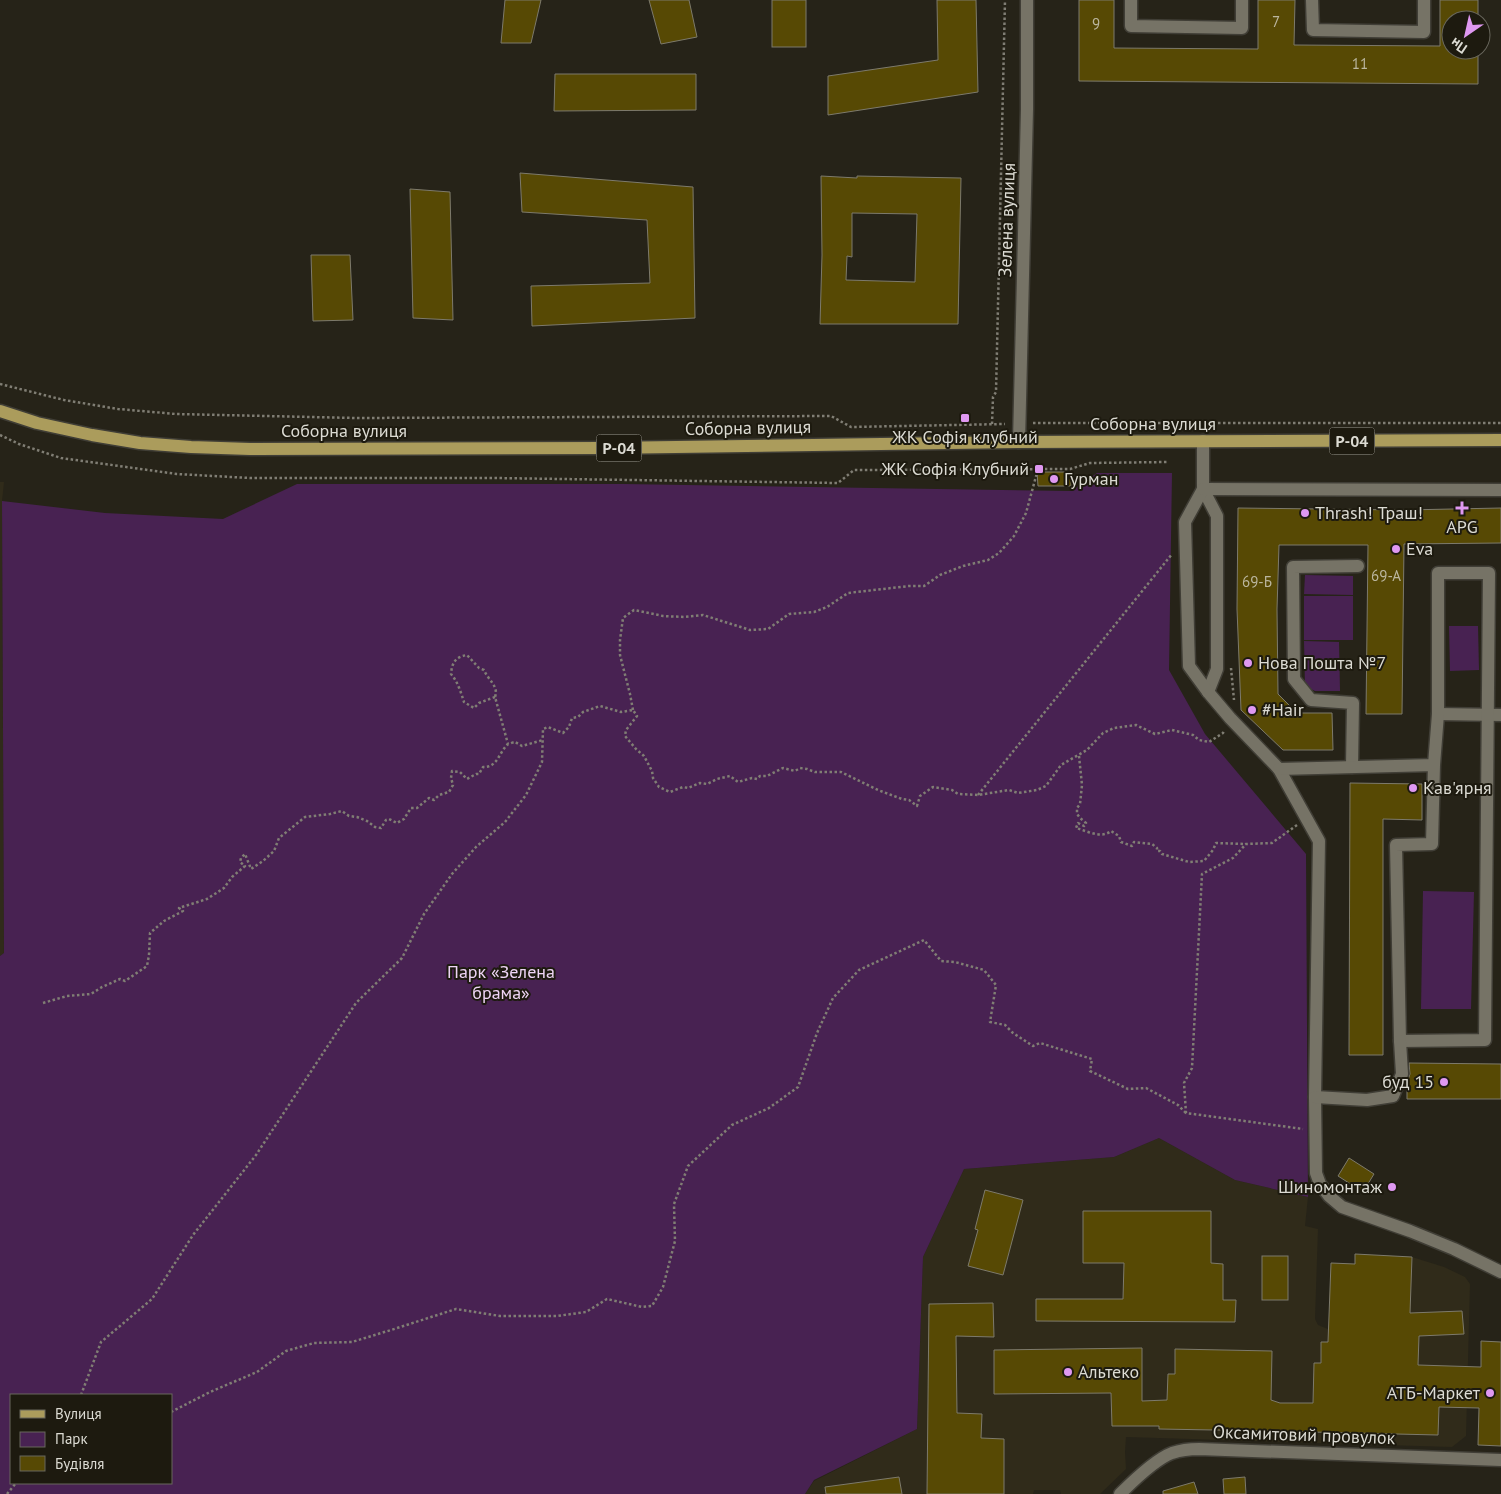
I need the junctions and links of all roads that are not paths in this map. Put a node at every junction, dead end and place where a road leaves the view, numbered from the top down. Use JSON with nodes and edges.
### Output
{"nodes":[{"id":1,"x":1027,"y":0,"type":"edge"},
{"id":2,"x":1131,"y":0,"type":"edge"},
{"id":3,"x":1242,"y":0,"type":"edge"},
{"id":4,"x":1312,"y":0,"type":"edge"},
{"id":5,"x":1424,"y":0,"type":"edge"},
{"id":6,"x":1,"y":413,"type":"edge"},
{"id":7,"x":1501,"y":440,"type":"edge"},
{"id":8,"x":1203,"y":441,"type":"junction"},
{"id":9,"x":1019,"y":442,"type":"junction"},
{"id":10,"x":1203,"y":488,"type":"junction"},
{"id":11,"x":1501,"y":490,"type":"edge"},
{"id":12,"x":1358,"y":566,"type":"dead end"},
{"id":13,"x":1208,"y":692,"type":"junction"},
{"id":14,"x":1438,"y":714,"type":"junction"},
{"id":15,"x":1488,"y":715,"type":"junction"},
{"id":16,"x":1501,"y":715,"type":"edge"},
{"id":17,"x":1434,"y":765,"type":"junction"},
{"id":18,"x":1352,"y":767,"type":"junction"},
{"id":19,"x":1279,"y":769,"type":"junction"},
{"id":20,"x":1400,"y":1041,"type":"junction"},
{"id":21,"x":1315,"y":1097,"type":"junction"},
{"id":22,"x":1501,"y":1272,"type":"edge"},
{"id":23,"x":1501,"y":1460,"type":"edge"},
{"id":24,"x":1120,"y":1494,"type":"edge"}],
"edges":[{"from":1,"to":9,"type":"street","name":"Зелена вулиця"},
{"from":2,"to":3,"type":"street"},
{"from":4,"to":5,"type":"street"},
{"from":6,"to":9,"type":"main road","name":"Соборна вулиця","number":"Р-04"},
{"from":7,"to":8,"type":"main road","name":"Соборна вулиця","number":"Р-04"},
{"from":8,"to":9,"type":"main road","name":"Соборна вулиця","number":"Р-04"},
{"from":8,"to":10,"type":"street"},
{"from":10,"to":11,"type":"street"},
{"from":10,"to":13,"type":"street"},
{"from":10,"to":13,"type":"street"},
{"from":12,"to":18,"type":"street"},
{"from":13,"to":19,"type":"street"},
{"from":14,"to":15,"type":"street"},
{"from":14,"to":15,"type":"street"},
{"from":14,"to":17,"type":"street"},
{"from":15,"to":16,"type":"street"},
{"from":15,"to":20,"type":"street"},
{"from":17,"to":18,"type":"street"},
{"from":17,"to":20,"type":"street"},
{"from":18,"to":19,"type":"street"},
{"from":19,"to":21,"type":"street"},
{"from":20,"to":21,"type":"street"},
{"from":21,"to":22,"type":"street"},
{"from":23,"to":24,"type":"street","name":"Оксамитовий провулок"}]}
